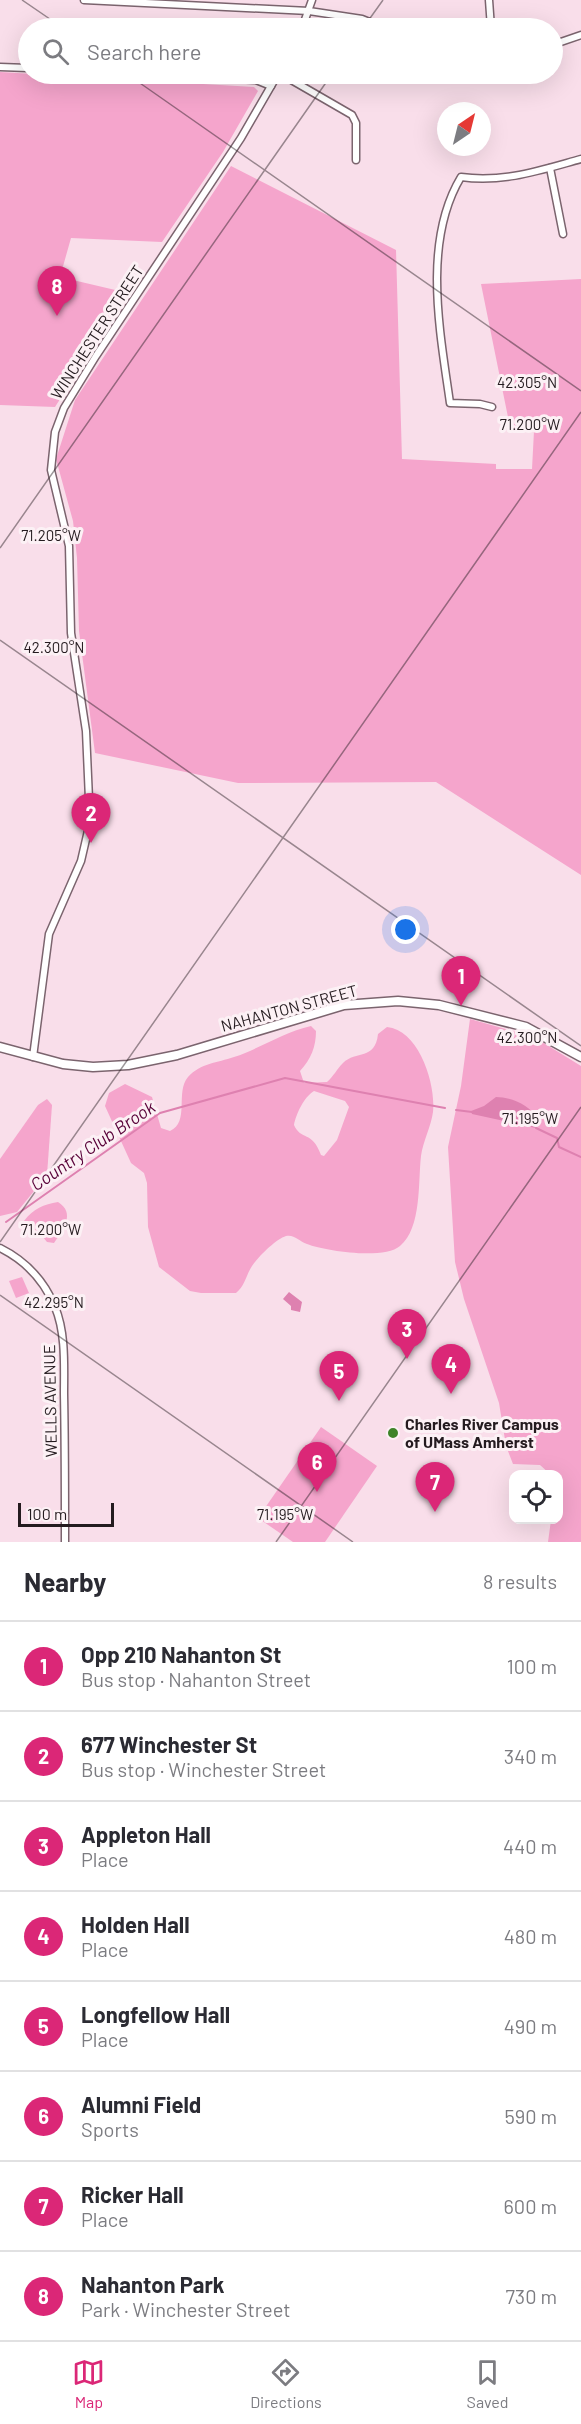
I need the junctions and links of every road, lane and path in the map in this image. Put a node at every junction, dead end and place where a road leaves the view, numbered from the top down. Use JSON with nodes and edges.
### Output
{"nodes":[{"id":1,"x":84,"y":0,"type":"edge"},
{"id":2,"x":312,"y":0,"type":"edge"},
{"id":3,"x":489,"y":0,"type":"edge"},
{"id":4,"x":309,"y":11,"type":"junction"},
{"id":5,"x":306,"y":18,"type":"edge"},
{"id":6,"x":350,"y":18,"type":"edge"},
{"id":7,"x":490,"y":18,"type":"edge"},
{"id":8,"x":581,"y":35,"type":"edge"},
{"id":9,"x":563,"y":41,"type":"edge"},
{"id":10,"x":0,"y":67,"type":"edge"},
{"id":11,"x":18,"y":68,"type":"edge"},
{"id":12,"x":266,"y":84,"type":"edge"},
{"id":13,"x":297,"y":84,"type":"edge"},
{"id":14,"x":271,"y":86,"type":"joint"},
{"id":15,"x":581,"y":159,"type":"edge"},
{"id":16,"x":356,"y":160,"type":"dead end"},
{"id":17,"x":550,"y":168,"type":"junction"},
{"id":18,"x":563,"y":234,"type":"dead end"},
{"id":19,"x":492,"y":407,"type":"dead end"},
{"id":20,"x":0,"y":1047,"type":"edge"},
{"id":21,"x":581,"y":1057,"type":"edge"},
{"id":22,"x":32,"y":1058,"type":"junction"},
{"id":23,"x":0,"y":1248,"type":"edge"},
{"id":24,"x":65,"y":1542,"type":"edge"}],
"edges":[{"from":1,"to":4,"type":"street"},
{"from":2,"to":4,"type":"street"},
{"from":3,"to":7,"type":"street"},
{"from":4,"to":5,"type":"street"},
{"from":4,"to":6,"type":"street"},
{"from":8,"to":9,"type":"street"},
{"from":10,"to":11,"type":"street"},
{"from":12,"to":14,"type":"street"},
{"from":13,"to":16,"type":"street"},
{"from":14,"to":22,"type":"street","name":"WINCHESTER STREET"},
{"from":15,"to":17,"type":"street"},
{"from":17,"to":18,"type":"street"},
{"from":17,"to":19,"type":"street"},
{"from":20,"to":22,"type":"main road","name":"NAHANTON STREET"},
{"from":21,"to":22,"type":"main road","name":"NAHANTON STREET"},
{"from":23,"to":24,"type":"street","name":"WELLS AVENUE"}]}
